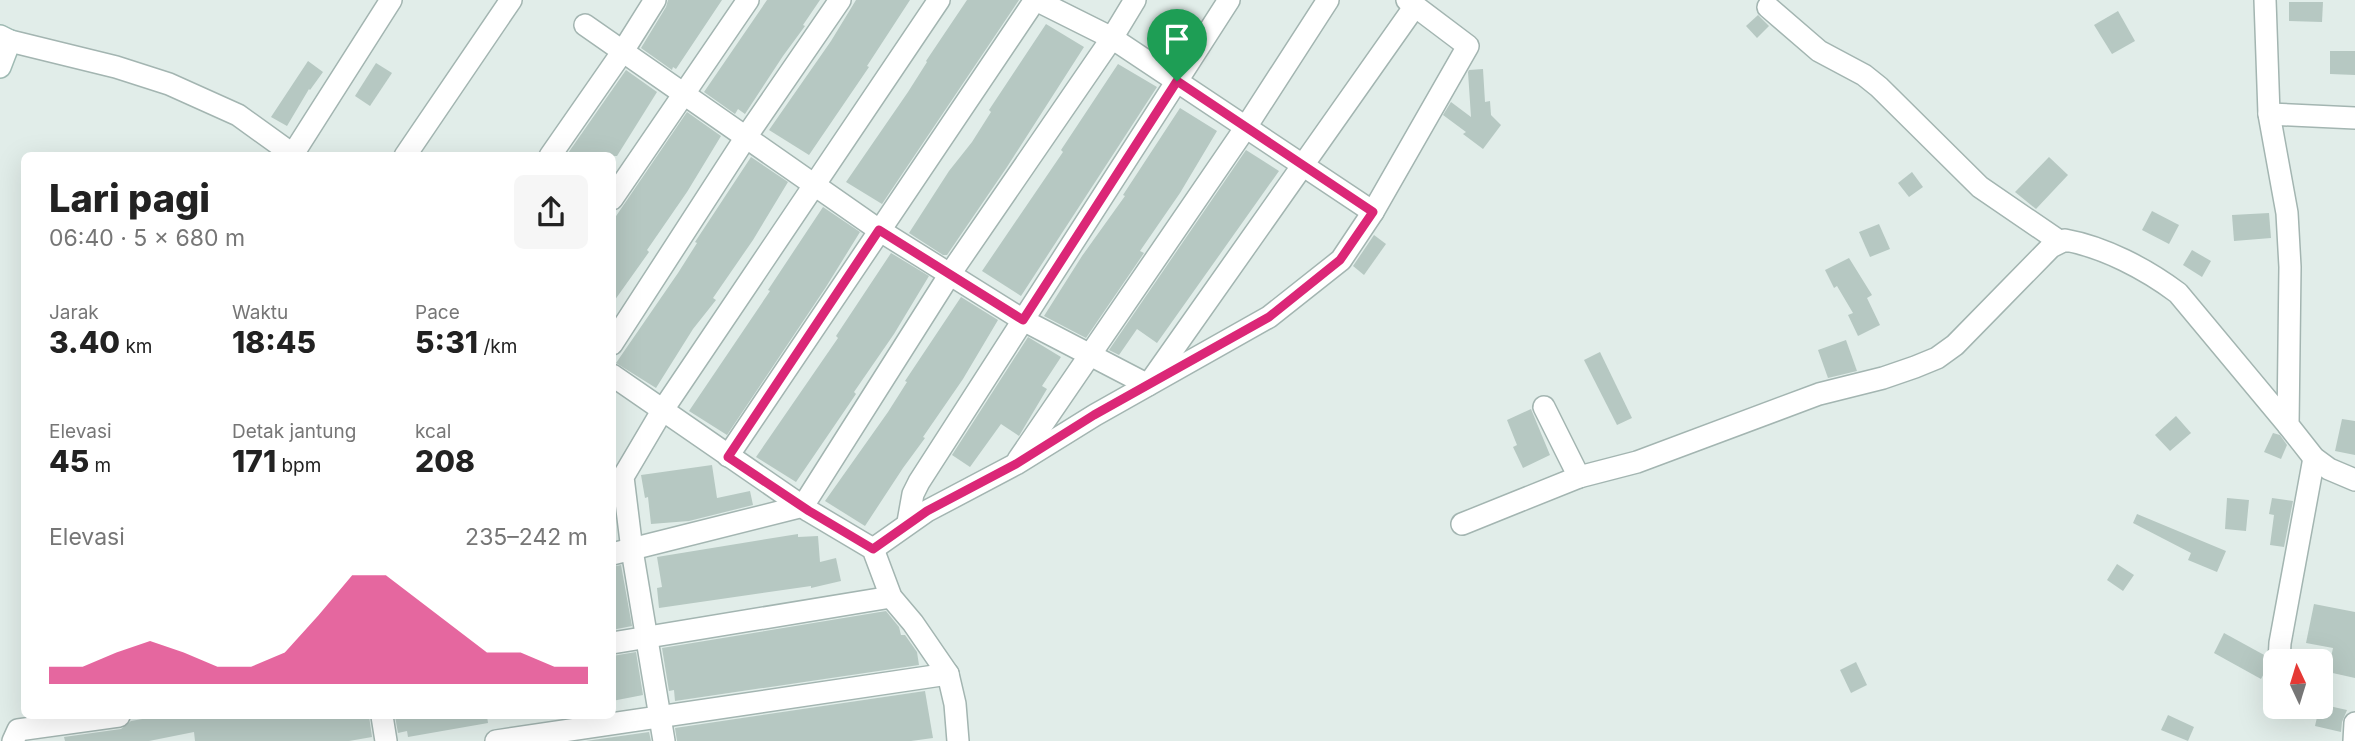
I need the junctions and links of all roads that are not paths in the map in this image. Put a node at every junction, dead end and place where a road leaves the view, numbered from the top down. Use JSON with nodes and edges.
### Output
{"nodes":[{"id":1,"x":391,"y":0,"type":"edge"},
{"id":2,"x":511,"y":0,"type":"edge"},
{"id":3,"x":655,"y":0,"type":"edge"},
{"id":4,"x":748,"y":0,"type":"edge"},
{"id":5,"x":840,"y":0,"type":"edge"},
{"id":6,"x":939,"y":0,"type":"edge"},
{"id":7,"x":1035,"y":0,"type":"edge"},
{"id":8,"x":1135,"y":0,"type":"edge"},
{"id":9,"x":1229,"y":0,"type":"edge"},
{"id":10,"x":1328,"y":0,"type":"edge"},
{"id":11,"x":2266,"y":0,"type":"edge"},
{"id":12,"x":1411,"y":3,"type":"edge"},
{"id":13,"x":1768,"y":7,"type":"dead end"},
{"id":14,"x":585,"y":25,"type":"dead end"},
{"id":15,"x":1112,"y":38,"type":"junction"},
{"id":16,"x":5,"y":39,"type":"edge"},
{"id":17,"x":624,"y":51,"type":"junction"},
{"id":18,"x":0,"y":67,"type":"edge"},
{"id":19,"x":1177,"y":81,"type":"junction"},
{"id":20,"x":684,"y":94,"type":"junction"},
{"id":21,"x":2269,"y":114,"type":"junction"},
{"id":22,"x":2355,"y":118,"type":"edge"},
{"id":23,"x":1246,"y":127,"type":"junction"},
{"id":24,"x":746,"y":137,"type":"junction"},
{"id":25,"x":290,"y":152,"type":"edge"},
{"id":26,"x":296,"y":152,"type":"edge"},
{"id":27,"x":408,"y":152,"type":"edge"},
{"id":28,"x":553,"y":152,"type":"edge"},
{"id":29,"x":1303,"y":165,"type":"junction"},
{"id":30,"x":814,"y":183,"type":"junction"},
{"id":31,"x":616,"y":193,"type":"edge"},
{"id":32,"x":1373,"y":212,"type":"junction"},
{"id":33,"x":879,"y":230,"type":"junction"},
{"id":34,"x":2059,"y":241,"type":"junction"},
{"id":35,"x":950,"y":274,"type":"junction"},
{"id":36,"x":1023,"y":320,"type":"junction"},
{"id":37,"x":616,"y":338,"type":"edge"},
{"id":38,"x":1090,"y":355,"type":"junction"},
{"id":39,"x":616,"y":378,"type":"edge"},
{"id":40,"x":1148,"y":385,"type":"junction"},
{"id":41,"x":1544,"y":407,"type":"dead end"},
{"id":42,"x":662,"y":411,"type":"junction"},
{"id":43,"x":2288,"y":425,"type":"junction"},
{"id":44,"x":728,"y":457,"type":"junction"},
{"id":45,"x":2314,"y":458,"type":"junction"},
{"id":46,"x":1016,"y":464,"type":"junction"},
{"id":47,"x":618,"y":477,"type":"edge"},
{"id":48,"x":1579,"y":477,"type":"junction"},
{"id":49,"x":2355,"y":480,"type":"edge"},
{"id":50,"x":803,"y":506,"type":"junction"},
{"id":51,"x":908,"y":522,"type":"junction"},
{"id":52,"x":1462,"y":524,"type":"dead end"},
{"id":53,"x":873,"y":549,"type":"junction"},
{"id":54,"x":622,"y":552,"type":"edge"},
{"id":55,"x":891,"y":597,"type":"junction"},
{"id":56,"x":647,"y":638,"type":"junction"},
{"id":57,"x":616,"y":642,"type":"edge"},
{"id":58,"x":2280,"y":649,"type":"edge"},
{"id":59,"x":947,"y":674,"type":"junction"},
{"id":60,"x":660,"y":715,"type":"junction"},
{"id":61,"x":96,"y":719,"type":"edge"},
{"id":62,"x":382,"y":719,"type":"edge"},
{"id":63,"x":2355,"y":723,"type":"edge"},
{"id":64,"x":19,"y":729,"type":"edge"},
{"id":65,"x":386,"y":741,"type":"edge"},
{"id":66,"x":496,"y":741,"type":"edge"},
{"id":67,"x":664,"y":741,"type":"edge"},
{"id":68,"x":958,"y":741,"type":"edge"},
{"id":69,"x":2354,"y":741,"type":"edge"}],
"edges":[{"from":1,"to":26,"type":"street"},
{"from":2,"to":27,"type":"street"},
{"from":3,"to":17,"type":"street"},
{"from":4,"to":20,"type":"street"},
{"from":5,"to":24,"type":"street"},
{"from":6,"to":30,"type":"street"},
{"from":7,"to":15,"type":"street"},
{"from":7,"to":33,"type":"street"},
{"from":8,"to":15,"type":"street"},
{"from":9,"to":19,"type":"street"},
{"from":10,"to":23,"type":"street"},
{"from":11,"to":21,"type":"street"},
{"from":12,"to":29,"type":"street"},
{"from":12,"to":32,"type":"street"},
{"from":13,"to":34,"type":"street"},
{"from":14,"to":17,"type":"street"},
{"from":15,"to":19,"type":"street"},
{"from":15,"to":35,"type":"street"},
{"from":16,"to":18,"type":"street"},
{"from":16,"to":25,"type":"street"},
{"from":17,"to":20,"type":"street"},
{"from":17,"to":28,"type":"street"},
{"from":19,"to":23,"type":"street"},
{"from":19,"to":36,"type":"street"},
{"from":20,"to":24,"type":"street"},
{"from":20,"to":31,"type":"street"},
{"from":21,"to":22,"type":"street"},
{"from":21,"to":43,"type":"street"},
{"from":23,"to":29,"type":"street"},
{"from":23,"to":38,"type":"street"},
{"from":24,"to":30,"type":"street"},
{"from":24,"to":37,"type":"street"},
{"from":29,"to":32,"type":"street"},
{"from":29,"to":40,"type":"street"},
{"from":30,"to":33,"type":"street"},
{"from":30,"to":42,"type":"street"},
{"from":32,"to":40,"type":"street"},
{"from":33,"to":35,"type":"street"},
{"from":33,"to":44,"type":"street"},
{"from":34,"to":43,"type":"street"},
{"from":34,"to":48,"type":"street"},
{"from":35,"to":36,"type":"street"},
{"from":35,"to":50,"type":"street"},
{"from":36,"to":38,"type":"street"},
{"from":36,"to":51,"type":"street"},
{"from":38,"to":40,"type":"street"},
{"from":38,"to":46,"type":"street"},
{"from":39,"to":42,"type":"street"},
{"from":40,"to":46,"type":"street"},
{"from":41,"to":48,"type":"street"},
{"from":42,"to":44,"type":"street"},
{"from":42,"to":47,"type":"street"},
{"from":43,"to":45,"type":"street"},
{"from":44,"to":50,"type":"street"},
{"from":45,"to":49,"type":"street"},
{"from":45,"to":58,"type":"street"},
{"from":46,"to":51,"type":"street"},
{"from":47,"to":54,"type":"street"},
{"from":48,"to":52,"type":"street"},
{"from":50,"to":53,"type":"street"},
{"from":50,"to":54,"type":"street"},
{"from":51,"to":53,"type":"street"},
{"from":53,"to":55,"type":"street"},
{"from":54,"to":56,"type":"street"},
{"from":55,"to":56,"type":"street"},
{"from":55,"to":59,"type":"street"},
{"from":56,"to":57,"type":"street"},
{"from":56,"to":60,"type":"street"},
{"from":59,"to":60,"type":"street"},
{"from":59,"to":68,"type":"street"},
{"from":60,"to":66,"type":"street"},
{"from":60,"to":67,"type":"street"},
{"from":61,"to":64,"type":"street"},
{"from":62,"to":65,"type":"street"},
{"from":63,"to":69,"type":"street"}]}
